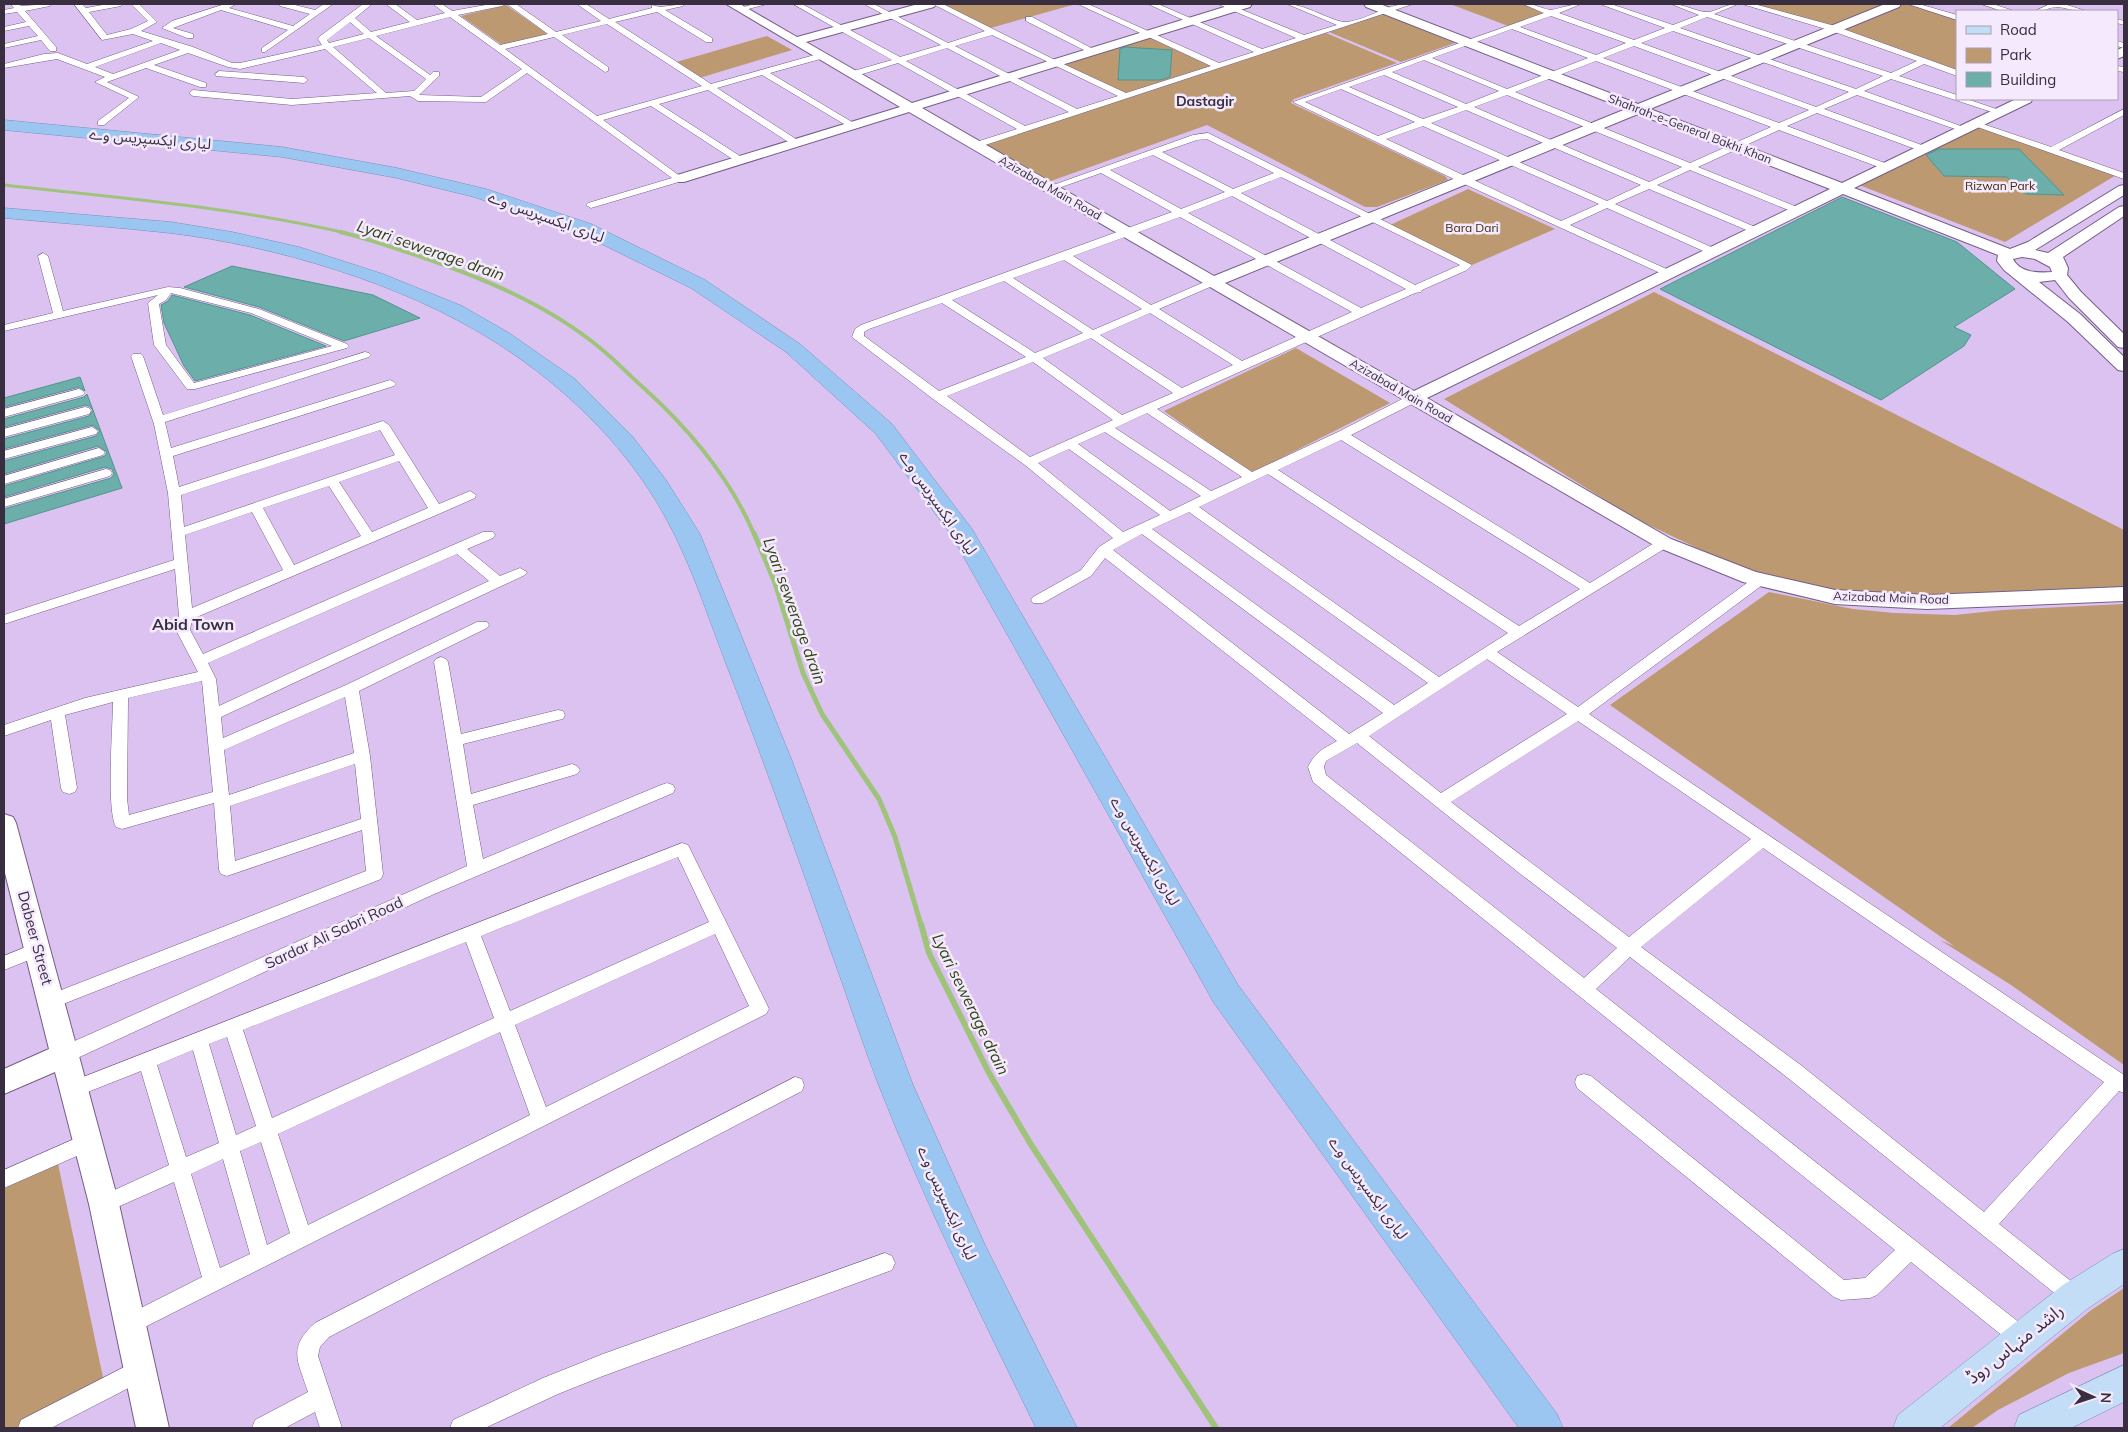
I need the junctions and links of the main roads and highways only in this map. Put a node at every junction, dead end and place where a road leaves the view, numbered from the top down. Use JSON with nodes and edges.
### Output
{"nodes":[{"id":1,"x":4,"y":125,"type":"edge"},
{"id":2,"x":4,"y":213,"type":"edge"},
{"id":3,"x":2124,"y":1265,"type":"edge"},
{"id":4,"x":2124,"y":1383,"type":"edge"},
{"id":5,"x":1057,"y":1428,"type":"edge"},
{"id":6,"x":1543,"y":1428,"type":"edge"},
{"id":7,"x":1910,"y":1428,"type":"edge"},
{"id":8,"x":2032,"y":1428,"type":"edge"}],
"edges":[{"from":1,"to":6,"type":"highway","name":"لیاری ایکسپریس وے"},
{"from":2,"to":5,"type":"highway","name":"لیاری ایکسپریس وے"},
{"from":3,"to":7,"type":"main road","name":"راشد منہاس روڈ"},
{"from":4,"to":8,"type":"main road"}]}
